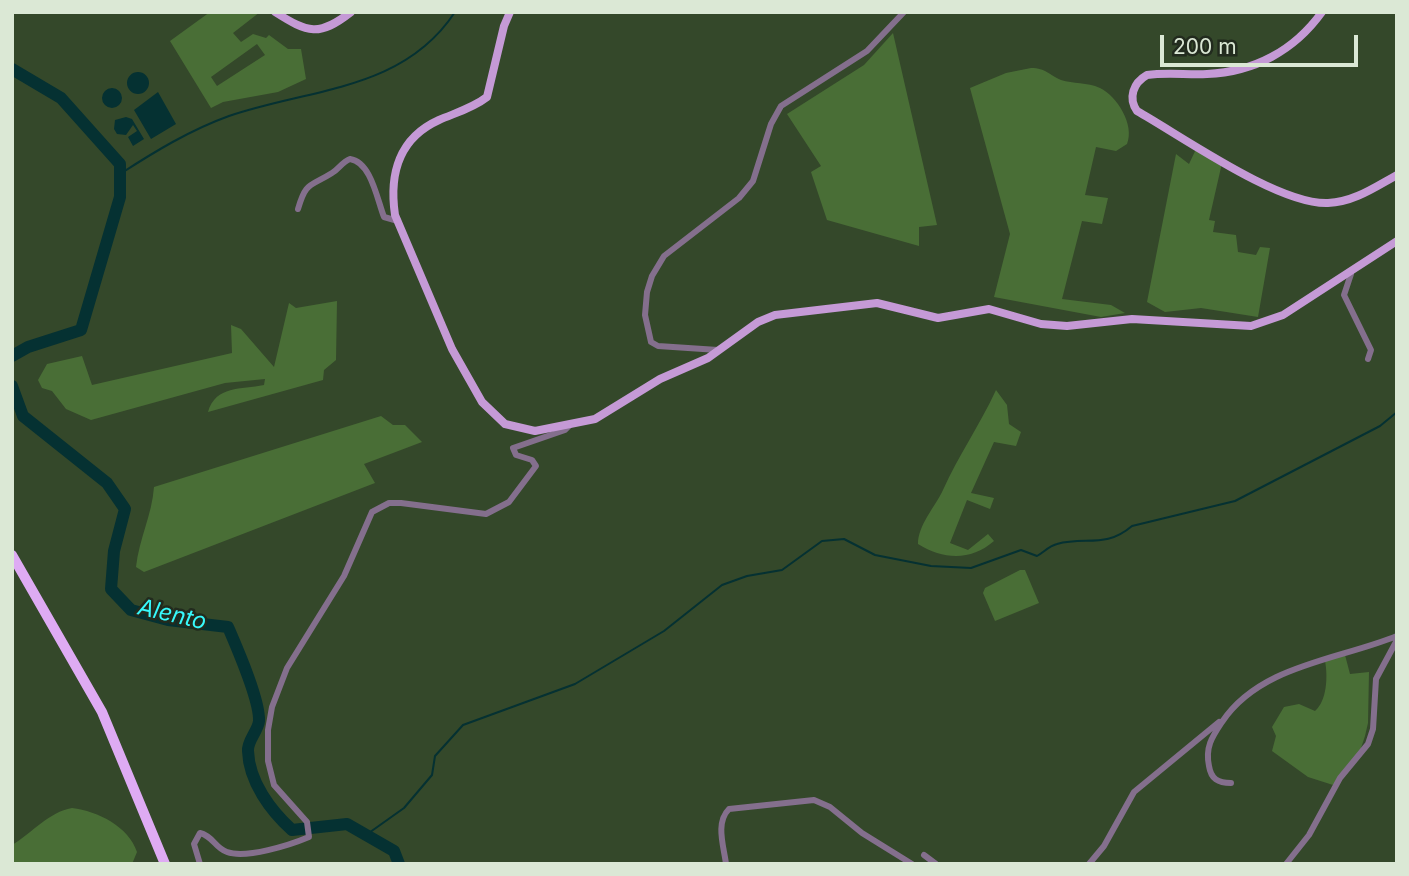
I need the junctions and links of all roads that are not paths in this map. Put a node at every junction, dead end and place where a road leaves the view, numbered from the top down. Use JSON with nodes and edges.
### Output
{"nodes":[{"id":1,"x":275,"y":12,"type":"edge"},
{"id":2,"x":351,"y":12,"type":"edge"},
{"id":3,"x":510,"y":12,"type":"edge"},
{"id":4,"x":904,"y":12,"type":"edge"},
{"id":5,"x":1322,"y":12,"type":"edge"},
{"id":6,"x":1397,"y":175,"type":"edge"},
{"id":7,"x":298,"y":209,"type":"dead end"},
{"id":8,"x":398,"y":221,"type":"junction"},
{"id":9,"x":1397,"y":241,"type":"edge"},
{"id":10,"x":1351,"y":274,"type":"junction"},
{"id":11,"x":718,"y":350,"type":"junction"},
{"id":12,"x":1368,"y":359,"type":"dead end"},
{"id":13,"x":569,"y":425,"type":"junction"},
{"id":14,"x":12,"y":555,"type":"edge"},
{"id":15,"x":1397,"y":638,"type":"edge"},
{"id":16,"x":1230,"y":710,"type":"junction"},
{"id":17,"x":1231,"y":783,"type":"dead end"},
{"id":18,"x":924,"y":855,"type":"dead end"},
{"id":19,"x":165,"y":864,"type":"edge"},
{"id":20,"x":200,"y":864,"type":"edge"},
{"id":21,"x":726,"y":864,"type":"edge"},
{"id":22,"x":912,"y":864,"type":"edge"},
{"id":23,"x":936,"y":864,"type":"edge"},
{"id":24,"x":1089,"y":864,"type":"edge"},
{"id":25,"x":1286,"y":864,"type":"edge"}],
"edges":[{"from":1,"to":2,"type":"main road"},
{"from":3,"to":8,"type":"main road"},
{"from":4,"to":11,"type":"street"},
{"from":5,"to":6,"type":"main road"},
{"from":7,"to":8,"type":"street"},
{"from":8,"to":13,"type":"main road"},
{"from":9,"to":10,"type":"main road"},
{"from":10,"to":11,"type":"main road"},
{"from":10,"to":12,"type":"street"},
{"from":11,"to":13,"type":"main road"},
{"from":13,"to":20,"type":"street"},
{"from":14,"to":19,"type":"highway"},
{"from":15,"to":16,"type":"street"},
{"from":15,"to":25,"type":"street"},
{"from":16,"to":17,"type":"street"},
{"from":16,"to":24,"type":"street"},
{"from":18,"to":23,"type":"street"},
{"from":21,"to":22,"type":"street"}]}
